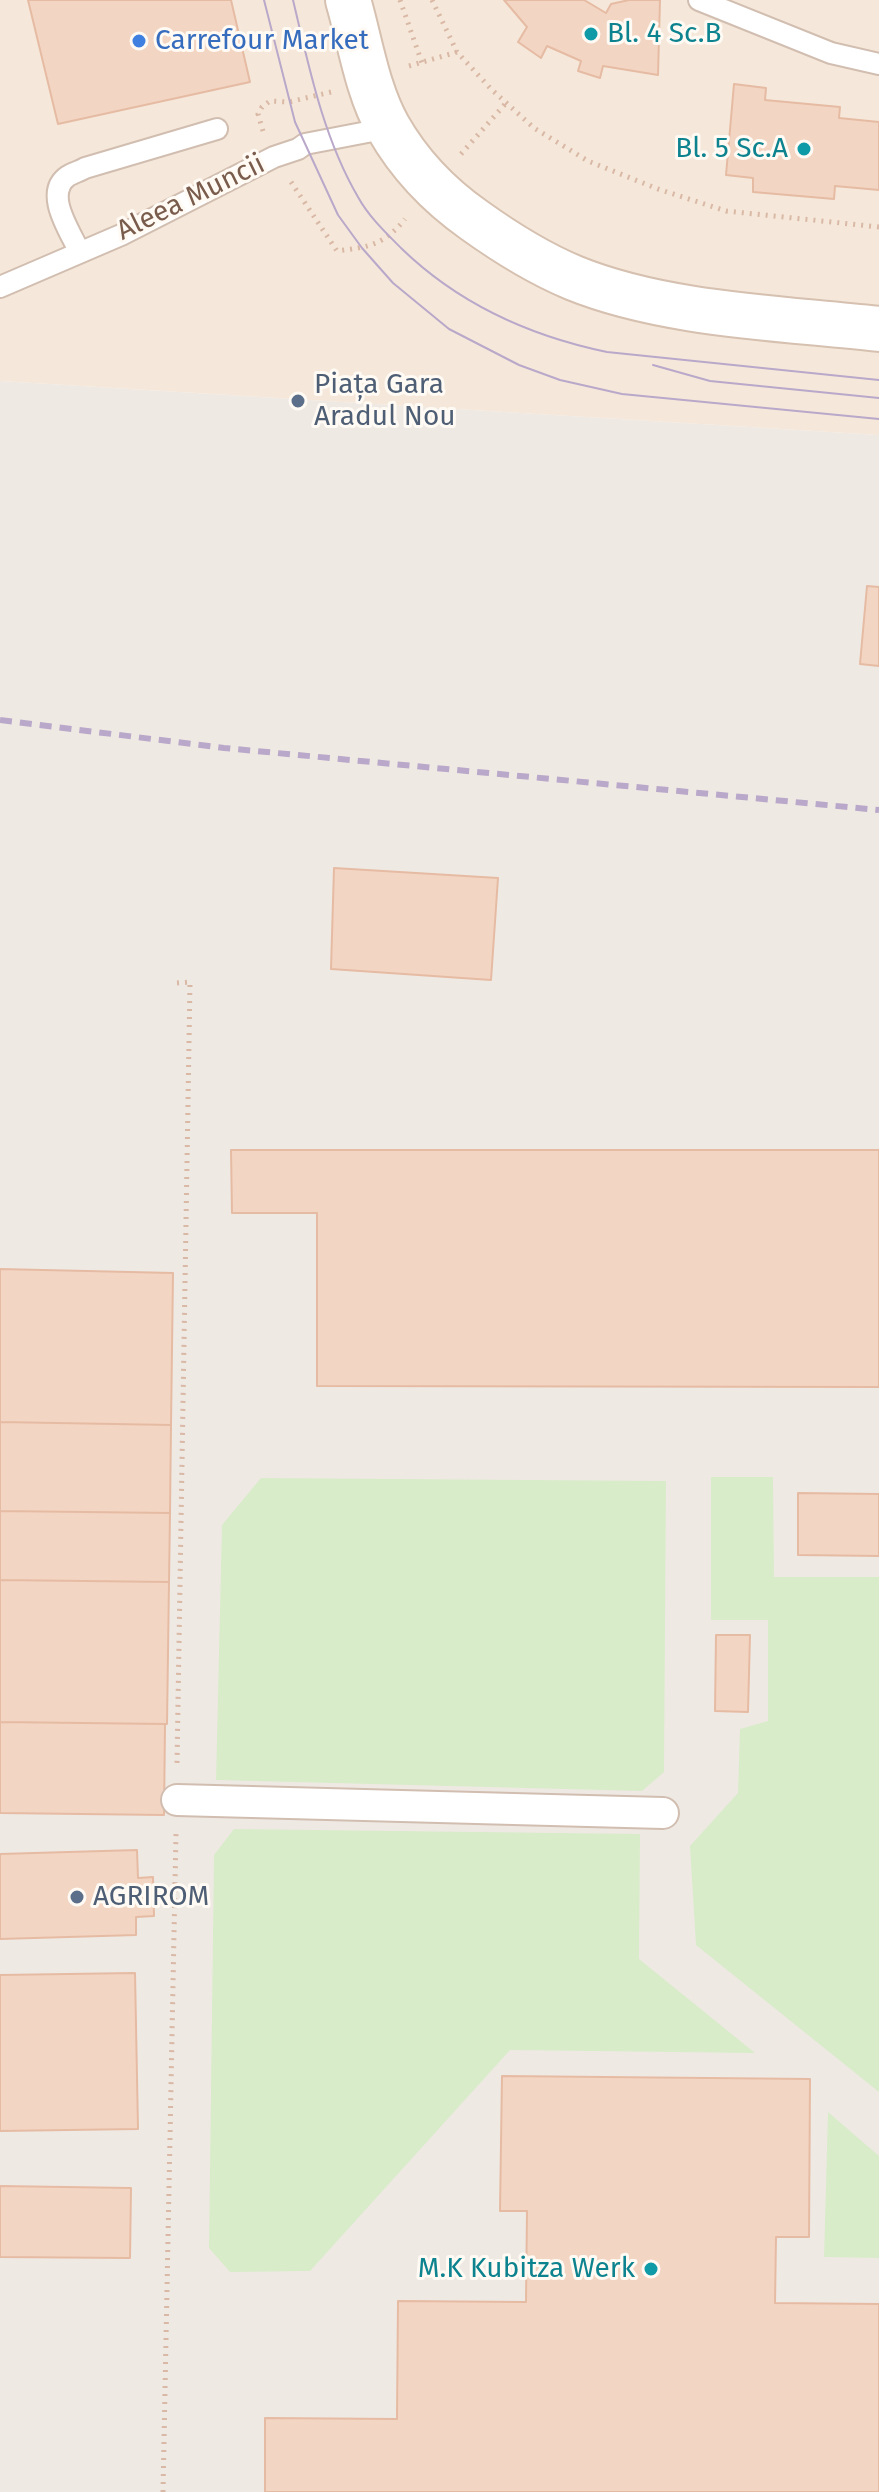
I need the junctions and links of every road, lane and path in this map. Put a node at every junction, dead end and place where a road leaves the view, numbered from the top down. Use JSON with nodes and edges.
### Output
{"nodes":[{"id":1,"x":348,"y":0,"type":"edge"},
{"id":2,"x":400,"y":0,"type":"edge"},
{"id":3,"x":432,"y":0,"type":"edge"},
{"id":4,"x":699,"y":0,"type":"edge"},
{"id":5,"x":731,"y":6,"type":"edge"},
{"id":6,"x":422,"y":63,"type":"dead end"},
{"id":7,"x":879,"y":64,"type":"edge"},
{"id":8,"x":388,"y":128,"type":"junction"},
{"id":9,"x":217,"y":129,"type":"dead end"},
{"id":10,"x":879,"y":227,"type":"edge"},
{"id":11,"x":79,"y":251,"type":"junction"},
{"id":12,"x":0,"y":287,"type":"edge"},
{"id":13,"x":879,"y":329,"type":"edge"},
{"id":14,"x":177,"y":983,"type":"dead end"},
{"id":15,"x":177,"y":1800,"type":"junction"},
{"id":16,"x":663,"y":1813,"type":"dead end"},
{"id":17,"x":163,"y":2492,"type":"edge"}],
"edges":[{"from":1,"to":8,"type":"main road"},
{"from":2,"to":6,"type":"path"},
{"from":3,"to":10,"type":"path"},
{"from":4,"to":5,"type":"lane"},
{"from":5,"to":7,"type":"lane"},
{"from":8,"to":11,"type":"lane","name":"Aleea Muncii"},
{"from":8,"to":13,"type":"main road"},
{"from":9,"to":11,"type":"lane"},
{"from":11,"to":12,"type":"lane","name":"Aleea Muncii"},
{"from":14,"to":15,"type":"path"},
{"from":15,"to":16,"type":"street"},
{"from":15,"to":17,"type":"path"}]}
